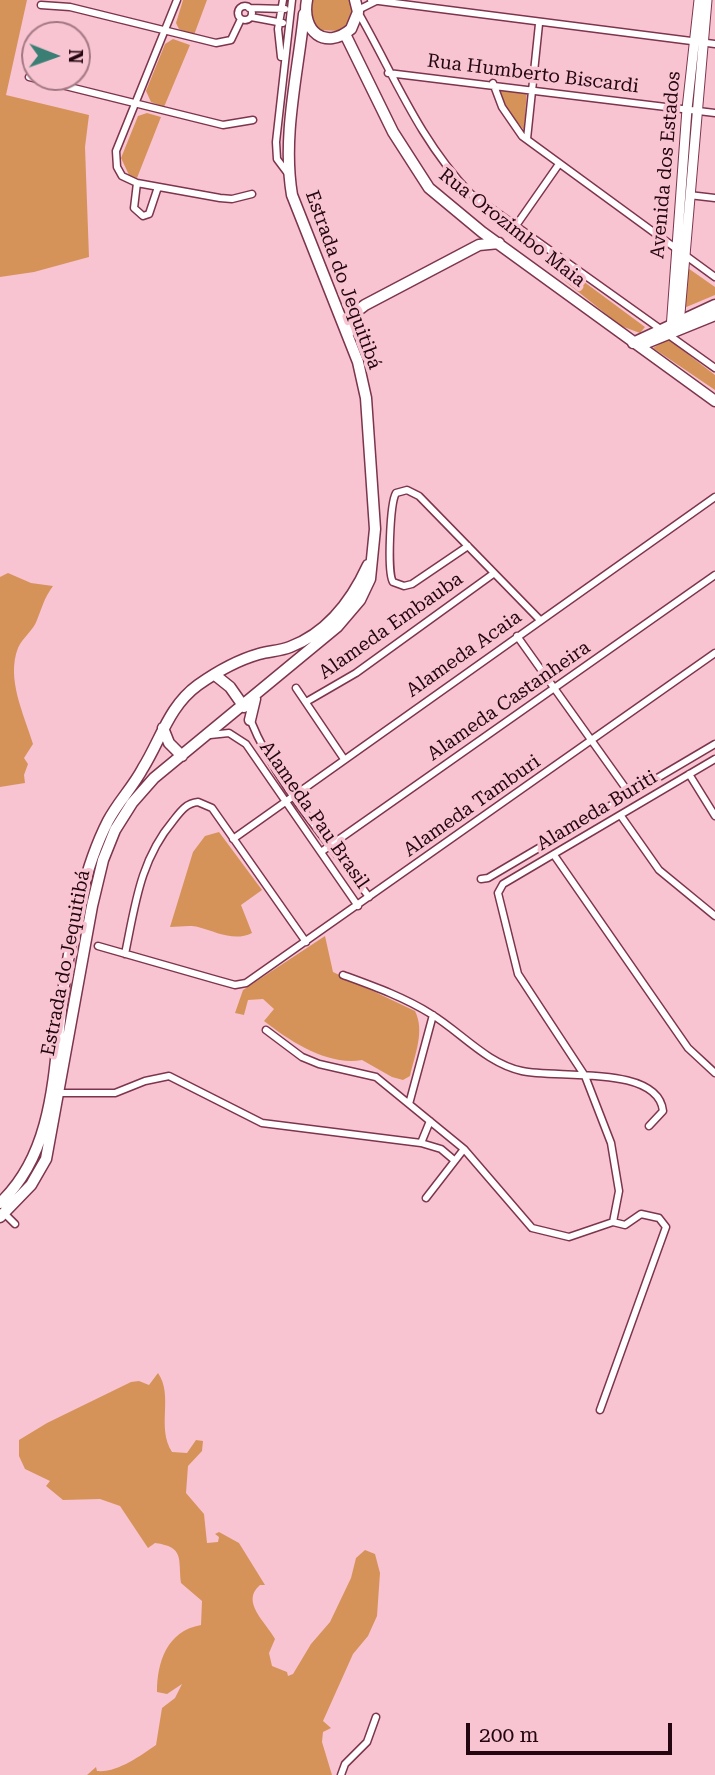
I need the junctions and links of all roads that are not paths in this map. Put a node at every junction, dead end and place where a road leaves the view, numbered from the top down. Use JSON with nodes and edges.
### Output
{"nodes":[{"id":1,"x":177,"y":0,"type":"edge"},
{"id":2,"x":283,"y":0,"type":"edge"},
{"id":3,"x":292,"y":0,"type":"edge"},
{"id":4,"x":307,"y":0,"type":"edge"},
{"id":5,"x":699,"y":0,"type":"edge"},
{"id":6,"x":708,"y":0,"type":"edge"},
{"id":7,"x":373,"y":1,"type":"edge"},
{"id":8,"x":41,"y":5,"type":"dead end"},
{"id":9,"x":244,"y":5,"type":"edge"},
{"id":10,"x":357,"y":8,"type":"edge"},
{"id":11,"x":281,"y":9,"type":"junction"},
{"id":12,"x":290,"y":10,"type":"junction"},
{"id":13,"x":304,"y":14,"type":"junction"},
{"id":14,"x":251,"y":17,"type":"junction"},
{"id":15,"x":241,"y":19,"type":"junction"},
{"id":16,"x":279,"y":23,"type":"junction"},
{"id":17,"x":289,"y":23,"type":"junction"},
{"id":18,"x":539,"y":24,"type":"junction"},
{"id":19,"x":166,"y":31,"type":"junction"},
{"id":20,"x":348,"y":31,"type":"junction"},
{"id":21,"x":370,"y":36,"type":"junction"},
{"id":22,"x":698,"y":43,"type":"junction"},
{"id":23,"x":715,"y":44,"type":"edge"},
{"id":24,"x":283,"y":70,"type":"junction"},
{"id":25,"x":388,"y":73,"type":"junction"},
{"id":26,"x":493,"y":83,"type":"junction"},
{"id":27,"x":532,"y":88,"type":"junction"},
{"id":28,"x":84,"y":91,"type":"edge"},
{"id":29,"x":135,"y":103,"type":"junction"},
{"id":30,"x":692,"y":110,"type":"junction"},
{"id":31,"x":715,"y":113,"type":"edge"},
{"id":32,"x":253,"y":120,"type":"dead end"},
{"id":33,"x":527,"y":139,"type":"junction"},
{"id":34,"x":559,"y":164,"type":"junction"},
{"id":35,"x":289,"y":175,"type":"junction"},
{"id":36,"x":137,"y":183,"type":"junction"},
{"id":37,"x":158,"y":187,"type":"junction"},
{"id":38,"x":252,"y":194,"type":"dead end"},
{"id":39,"x":685,"y":195,"type":"junction"},
{"id":40,"x":715,"y":198,"type":"edge"},
{"id":41,"x":474,"y":225,"type":"junction"},
{"id":42,"x":515,"y":227,"type":"junction"},
{"id":43,"x":499,"y":243,"type":"junction"},
{"id":44,"x":479,"y":245,"type":"junction"},
{"id":45,"x":680,"y":251,"type":"junction"},
{"id":46,"x":715,"y":277,"type":"edge"},
{"id":47,"x":330,"y":292,"type":"junction"},
{"id":48,"x":365,"y":305,"type":"junction"},
{"id":49,"x":715,"y":305,"type":"edge"},
{"id":50,"x":715,"y":315,"type":"edge"},
{"id":51,"x":671,"y":329,"type":"junction"},
{"id":52,"x":348,"y":334,"type":"junction"},
{"id":53,"x":636,"y":345,"type":"junction"},
{"id":54,"x":715,"y":368,"type":"edge"},
{"id":55,"x":715,"y":401,"type":"edge"},
{"id":56,"x":715,"y":497,"type":"edge"},
{"id":57,"x":468,"y":547,"type":"junction"},
{"id":58,"x":372,"y":557,"type":"junction"},
{"id":59,"x":493,"y":574,"type":"junction"},
{"id":60,"x":715,"y":575,"type":"edge"},
{"id":61,"x":540,"y":621,"type":"junction"},
{"id":62,"x":517,"y":636,"type":"junction"},
{"id":63,"x":715,"y":653,"type":"edge"},
{"id":64,"x":215,"y":676,"type":"junction"},
{"id":65,"x":296,"y":688,"type":"dead end"},
{"id":66,"x":555,"y":689,"type":"junction"},
{"id":67,"x":261,"y":690,"type":"junction"},
{"id":68,"x":306,"y":702,"type":"junction"},
{"id":69,"x":244,"y":707,"type":"junction"},
{"id":70,"x":250,"y":720,"type":"junction"},
{"id":71,"x":163,"y":728,"type":"junction"},
{"id":72,"x":206,"y":736,"type":"junction"},
{"id":73,"x":257,"y":737,"type":"junction"},
{"id":74,"x":592,"y":740,"type":"junction"},
{"id":75,"x":246,"y":744,"type":"junction"},
{"id":76,"x":715,"y":744,"type":"edge"},
{"id":77,"x":182,"y":756,"type":"junction"},
{"id":78,"x":344,"y":759,"type":"junction"},
{"id":79,"x":715,"y":759,"type":"edge"},
{"id":80,"x":689,"y":774,"type":"junction"},
{"id":81,"x":629,"y":793,"type":"junction"},
{"id":82,"x":295,"y":794,"type":"junction"},
{"id":83,"x":285,"y":800,"type":"junction"},
{"id":84,"x":621,"y":816,"type":"junction"},
{"id":85,"x":715,"y":816,"type":"edge"},
{"id":86,"x":233,"y":839,"type":"junction"},
{"id":87,"x":331,"y":846,"type":"junction"},
{"id":88,"x":321,"y":852,"type":"junction"},
{"id":89,"x":554,"y":855,"type":"junction"},
{"id":90,"x":481,"y":879,"type":"dead end"},
{"id":91,"x":369,"y":897,"type":"junction"},
{"id":92,"x":358,"y":906,"type":"junction"},
{"id":93,"x":715,"y":916,"type":"edge"},
{"id":94,"x":306,"y":942,"type":"junction"},
{"id":95,"x":98,"y":946,"type":"dead end"},
{"id":96,"x":125,"y":954,"type":"junction"},
{"id":97,"x":343,"y":975,"type":"dead end"},
{"id":98,"x":433,"y":1015,"type":"junction"},
{"id":99,"x":266,"y":1030,"type":"dead end"},
{"id":100,"x":715,"y":1073,"type":"edge"},
{"id":101,"x":585,"y":1076,"type":"junction"},
{"id":102,"x":60,"y":1093,"type":"junction"},
{"id":103,"x":409,"y":1104,"type":"junction"},
{"id":104,"x":430,"y":1121,"type":"junction"},
{"id":105,"x":649,"y":1126,"type":"dead end"},
{"id":106,"x":421,"y":1143,"type":"junction"},
{"id":107,"x":464,"y":1149,"type":"junction"},
{"id":108,"x":454,"y":1160,"type":"junction"},
{"id":109,"x":426,"y":1198,"type":"dead end"},
{"id":110,"x":1,"y":1211,"type":"edge"},
{"id":111,"x":613,"y":1222,"type":"junction"},
{"id":112,"x":15,"y":1224,"type":"dead end"},
{"id":113,"x":600,"y":1409,"type":"dead end"},
{"id":114,"x":376,"y":1717,"type":"dead end"},
{"id":115,"x":341,"y":1775,"type":"edge"}],
"edges":[{"from":1,"to":19,"type":"street"},
{"from":2,"to":11,"type":"street"},
{"from":3,"to":12,"type":"street"},
{"from":4,"to":13,"type":"main road","name":"Estrada do Jequitibá"},
{"from":5,"to":22,"type":"main road","name":"Avenida dos Estados"},
{"from":6,"to":22,"type":"main road","name":"Avenida dos Estados"},
{"from":7,"to":10,"type":"street"},
{"from":7,"to":18,"type":"street"},
{"from":8,"to":19,"type":"street"},
{"from":9,"to":11,"type":"street"},
{"from":9,"to":14,"type":"street"},
{"from":9,"to":15,"type":"street"},
{"from":10,"to":20,"type":"main road"},
{"from":10,"to":21,"type":"street"},
{"from":11,"to":12,"type":"street"},
{"from":11,"to":16,"type":"street"},
{"from":12,"to":17,"type":"street"},
{"from":13,"to":20,"type":"main road"},
{"from":13,"to":35,"type":"main road","name":"Estrada do Jequitibá"},
{"from":14,"to":15,"type":"street"},
{"from":14,"to":16,"type":"street"},
{"from":15,"to":19,"type":"street"},
{"from":16,"to":17,"type":"street"},
{"from":16,"to":24,"type":"street"},
{"from":17,"to":24,"type":"street"},
{"from":18,"to":22,"type":"street"},
{"from":18,"to":27,"type":"street"},
{"from":19,"to":29,"type":"street"},
{"from":20,"to":21,"type":"street"},
{"from":20,"to":41,"type":"main road","name":"Rua Orozimbo Maia"},
{"from":21,"to":25,"type":"street"},
{"from":22,"to":23,"type":"street"},
{"from":22,"to":30,"type":"main road","name":"Avenida dos Estados"},
{"from":24,"to":35,"type":"street"},
{"from":25,"to":26,"type":"street","name":"Rua Humberto Biscardi"},
{"from":25,"to":42,"type":"street"},
{"from":26,"to":27,"type":"street","name":"Rua Humberto Biscardi"},
{"from":26,"to":33,"type":"street"},
{"from":27,"to":30,"type":"street","name":"Rua Humberto Biscardi"},
{"from":27,"to":33,"type":"street"},
{"from":28,"to":29,"type":"street"},
{"from":29,"to":32,"type":"street"},
{"from":29,"to":36,"type":"street"},
{"from":30,"to":31,"type":"street","name":"Rua Humberto Biscardi"},
{"from":30,"to":39,"type":"main road","name":"Avenida dos Estados"},
{"from":33,"to":34,"type":"street"},
{"from":34,"to":42,"type":"street"},
{"from":34,"to":45,"type":"street"},
{"from":35,"to":47,"type":"main road","name":"Estrada do Jequitibá"},
{"from":36,"to":37,"type":"street"},
{"from":36,"to":37,"type":"street"},
{"from":37,"to":38,"type":"street"},
{"from":39,"to":40,"type":"street"},
{"from":39,"to":45,"type":"main road","name":"Avenida dos Estados"},
{"from":41,"to":43,"type":"main road","name":"Rua Orozimbo Maia"},
{"from":41,"to":44,"type":"main road"},
{"from":42,"to":51,"type":"street"},
{"from":43,"to":44,"type":"main road"},
{"from":43,"to":53,"type":"main road","name":"Rua Orozimbo Maia"},
{"from":44,"to":48,"type":"main road"},
{"from":45,"to":46,"type":"street"},
{"from":45,"to":51,"type":"main road","name":"Avenida dos Estados"},
{"from":47,"to":48,"type":"main road"},
{"from":47,"to":52,"type":"main road","name":"Estrada do Jequitibá"},
{"from":48,"to":52,"type":"main road"},
{"from":49,"to":51,"type":"main road"},
{"from":50,"to":51,"type":"main road"},
{"from":51,"to":53,"type":"main road"},
{"from":51,"to":54,"type":"street"},
{"from":52,"to":58,"type":"main road","name":"Estrada do Jequitibá"},
{"from":53,"to":55,"type":"main road","name":"Rua Orozimbo Maia"},
{"from":56,"to":61,"type":"street","name":"Alameda Acaia"},
{"from":57,"to":57,"type":"street"},
{"from":57,"to":59,"type":"street"},
{"from":58,"to":64,"type":"main road","name":"Estrada do Jequitibá"},
{"from":58,"to":67,"type":"main road","name":"Estrada do Jequitibá"},
{"from":59,"to":61,"type":"street"},
{"from":59,"to":68,"type":"street","name":"Alameda Embauba"},
{"from":60,"to":66,"type":"street","name":"Alameda Castanheira"},
{"from":61,"to":62,"type":"street","name":"Alameda Acaia"},
{"from":62,"to":66,"type":"street"},
{"from":62,"to":78,"type":"street","name":"Alameda Acaia"},
{"from":63,"to":74,"type":"street","name":"Alameda Tamburi"},
{"from":64,"to":69,"type":"main road"},
{"from":64,"to":71,"type":"main road","name":"Estrada do Jequitibá"},
{"from":65,"to":68,"type":"street"},
{"from":66,"to":74,"type":"street"},
{"from":66,"to":87,"type":"street","name":"Alameda Castanheira"},
{"from":67,"to":69,"type":"main road","name":"Estrada do Jequitibá"},
{"from":67,"to":70,"type":"main road"},
{"from":68,"to":78,"type":"street"},
{"from":69,"to":70,"type":"street","name":"Alameda Pau Brasil"},
{"from":69,"to":72,"type":"main road","name":"Estrada do Jequitibá"},
{"from":70,"to":73,"type":"street","name":"Alameda Pau Brasil"},
{"from":71,"to":77,"type":"main road"},
{"from":71,"to":110,"type":"main road","name":"Estrada do Jequitibá"},
{"from":72,"to":75,"type":"street","name":"Alameda Pau Brasil"},
{"from":72,"to":77,"type":"main road","name":"Estrada do Jequitibá"},
{"from":73,"to":75,"type":"street"},
{"from":73,"to":82,"type":"street","name":"Alameda Pau Brasil"},
{"from":74,"to":81,"type":"street"},
{"from":74,"to":91,"type":"street","name":"Alameda Tamburi"},
{"from":75,"to":83,"type":"street","name":"Alameda Pau Brasil"},
{"from":76,"to":81,"type":"street"},
{"from":77,"to":102,"type":"main road","name":"Estrada do Jequitibá"},
{"from":78,"to":82,"type":"street","name":"Alameda Acaia"},
{"from":79,"to":80,"type":"street","name":"Alameda Buriti"},
{"from":80,"to":84,"type":"street","name":"Alameda Buriti"},
{"from":80,"to":85,"type":"street"},
{"from":81,"to":90,"type":"street"},
{"from":82,"to":83,"type":"street","name":"Alameda Acaia"},
{"from":82,"to":87,"type":"street","name":"Alameda Pau Brasil"},
{"from":83,"to":86,"type":"street","name":"Alameda Acaia"},
{"from":83,"to":88,"type":"street","name":"Alameda Pau Brasil"},
{"from":84,"to":89,"type":"street","name":"Alameda Buriti"},
{"from":84,"to":93,"type":"street"},
{"from":86,"to":94,"type":"street"},
{"from":86,"to":96,"type":"street"},
{"from":87,"to":88,"type":"street","name":"Alameda Castanheira"},
{"from":87,"to":91,"type":"street","name":"Alameda Pau Brasil"},
{"from":88,"to":92,"type":"street","name":"Alameda Pau Brasil"},
{"from":89,"to":100,"type":"street"},
{"from":89,"to":101,"type":"street","name":"Alameda Buriti"},
{"from":91,"to":92,"type":"street","name":"Alameda Tamburi"},
{"from":92,"to":94,"type":"street","name":"Alameda Tamburi"},
{"from":94,"to":96,"type":"street","name":"Alameda Tamburi"},
{"from":95,"to":96,"type":"street"},
{"from":97,"to":98,"type":"street"},
{"from":98,"to":101,"type":"street"},
{"from":98,"to":103,"type":"street"},
{"from":99,"to":103,"type":"street"},
{"from":101,"to":105,"type":"street"},
{"from":101,"to":111,"type":"street"},
{"from":102,"to":106,"type":"street"},
{"from":102,"to":110,"type":"main road","name":"Estrada do Jequitibá"},
{"from":103,"to":104,"type":"street"},
{"from":104,"to":106,"type":"street"},
{"from":104,"to":107,"type":"street"},
{"from":106,"to":108,"type":"street"},
{"from":107,"to":108,"type":"street"},
{"from":107,"to":111,"type":"street"},
{"from":108,"to":109,"type":"street"},
{"from":110,"to":112,"type":"street"},
{"from":111,"to":113,"type":"street"},
{"from":114,"to":115,"type":"street"}]}
